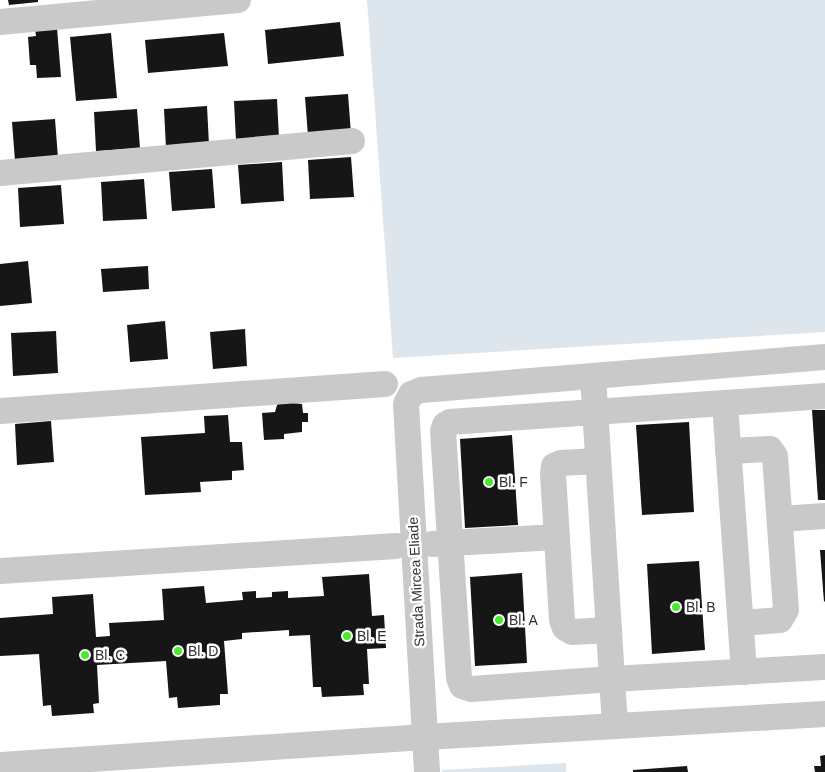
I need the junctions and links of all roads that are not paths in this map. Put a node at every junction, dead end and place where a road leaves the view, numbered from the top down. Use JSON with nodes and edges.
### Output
{"nodes":[{"id":1,"x":238,"y":0,"type":"edge"},
{"id":2,"x":0,"y":22,"type":"edge"},
{"id":3,"x":352,"y":141,"type":"dead end"},
{"id":4,"x":0,"y":173,"type":"edge"},
{"id":5,"x":825,"y":357,"type":"edge"},
{"id":6,"x":593,"y":376,"type":"junction"},
{"id":7,"x":385,"y":384,"type":"dead end"},
{"id":8,"x":825,"y":396,"type":"edge"},
{"id":9,"x":725,"y":403,"type":"junction"},
{"id":10,"x":0,"y":411,"type":"edge"},
{"id":11,"x":595,"y":412,"type":"junction"},
{"id":12,"x":728,"y":451,"type":"junction"},
{"id":13,"x":598,"y":461,"type":"junction"},
{"id":14,"x":825,"y":516,"type":"edge"},
{"id":15,"x":781,"y":519,"type":"junction"},
{"id":16,"x":557,"y":537,"type":"junction"},
{"id":17,"x":450,"y":543,"type":"junction"},
{"id":18,"x":405,"y":546,"type":"junction"},
{"id":19,"x":0,"y":571,"type":"edge"},
{"id":20,"x":742,"y":623,"type":"junction"},
{"id":21,"x":609,"y":630,"type":"junction"},
{"id":22,"x":825,"y":667,"type":"edge"},
{"id":23,"x":744,"y":672,"type":"junction"},
{"id":24,"x":612,"y":680,"type":"junction"},
{"id":25,"x":825,"y":714,"type":"edge"},
{"id":26,"x":615,"y":725,"type":"junction"},
{"id":27,"x":425,"y":737,"type":"junction"},
{"id":28,"x":0,"y":765,"type":"edge"},
{"id":29,"x":94,"y":766,"type":"edge"},
{"id":30,"x":36,"y":767,"type":"edge"},
{"id":31,"x":427,"y":772,"type":"edge"}],
"edges":[{"from":1,"to":2,"type":"street"},
{"from":3,"to":4,"type":"street"},
{"from":5,"to":6,"type":"street"},
{"from":6,"to":11,"type":"street"},
{"from":6,"to":18,"type":"street","name":"Strada Mircea Eliade"},
{"from":7,"to":10,"type":"street"},
{"from":8,"to":9,"type":"street"},
{"from":9,"to":11,"type":"street"},
{"from":9,"to":12,"type":"street"},
{"from":11,"to":13,"type":"street"},
{"from":11,"to":17,"type":"street"},
{"from":12,"to":15,"type":"street"},
{"from":12,"to":20,"type":"street"},
{"from":13,"to":16,"type":"street"},
{"from":13,"to":21,"type":"street"},
{"from":14,"to":15,"type":"street"},
{"from":15,"to":20,"type":"street"},
{"from":16,"to":17,"type":"street"},
{"from":16,"to":21,"type":"street"},
{"from":17,"to":18,"type":"street"},
{"from":17,"to":24,"type":"street"},
{"from":18,"to":19,"type":"street"},
{"from":18,"to":27,"type":"street","name":"Strada Mircea Eliade"},
{"from":20,"to":23,"type":"street"},
{"from":21,"to":24,"type":"street"},
{"from":22,"to":23,"type":"street"},
{"from":23,"to":24,"type":"street"},
{"from":24,"to":26,"type":"street"},
{"from":25,"to":26,"type":"street"},
{"from":26,"to":27,"type":"street"},
{"from":27,"to":29,"type":"street"},
{"from":27,"to":31,"type":"street","name":"Strada Mircea Eliade"},
{"from":28,"to":30,"type":"street"},
{"from":29,"to":30,"type":"street"}]}
